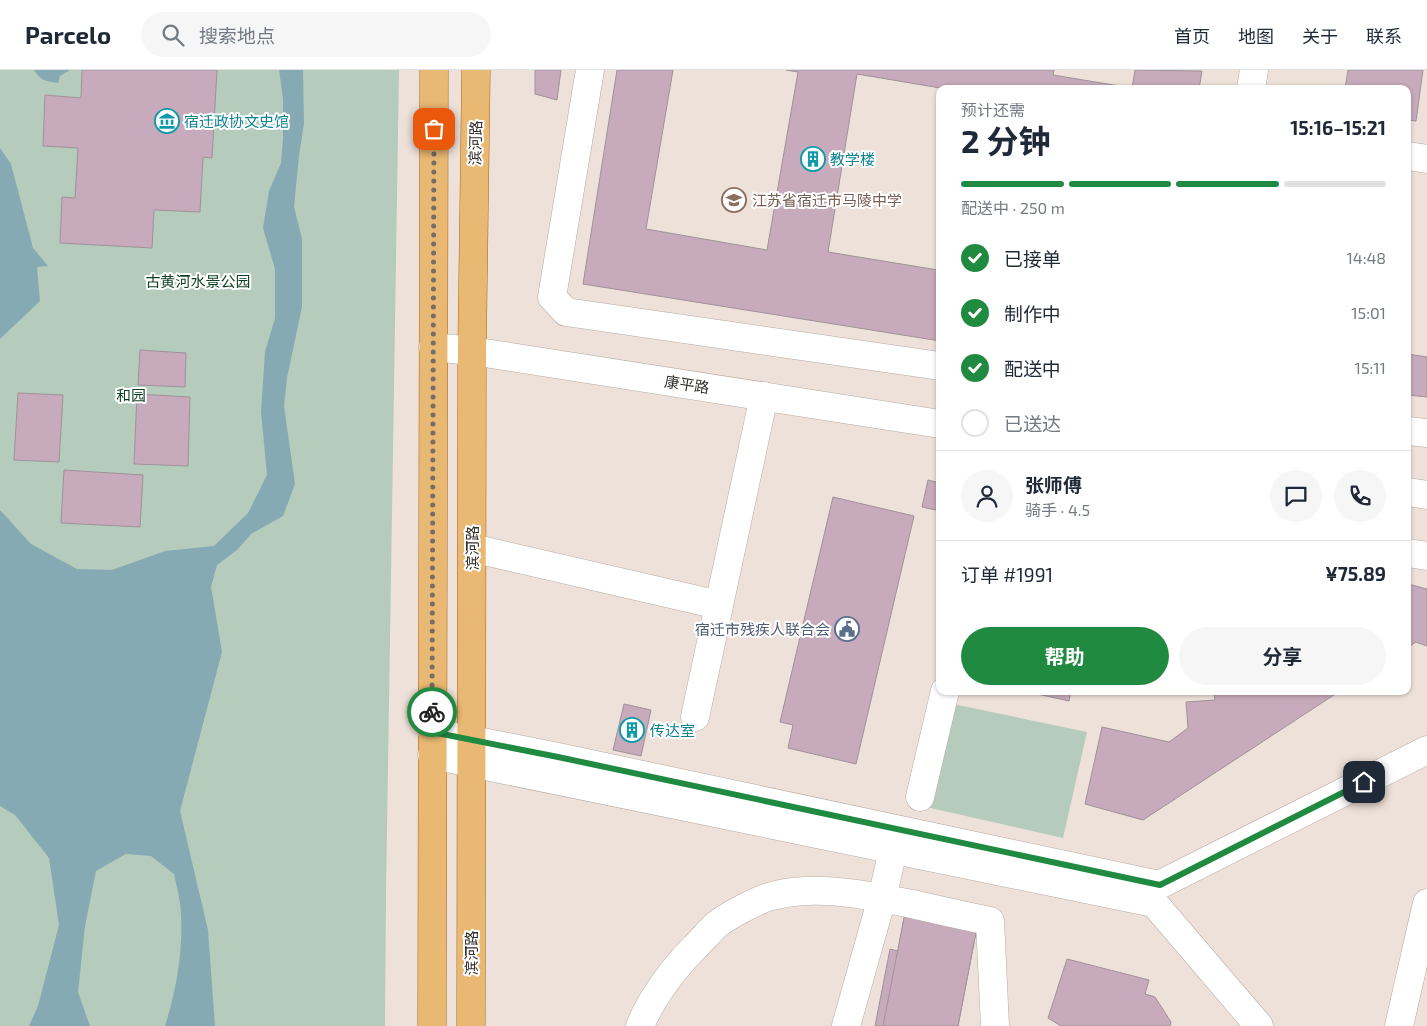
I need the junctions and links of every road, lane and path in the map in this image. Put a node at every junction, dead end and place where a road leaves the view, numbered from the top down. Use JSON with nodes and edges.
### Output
{"nodes":[{"id":1,"x":434,"y":70,"type":"edge"},
{"id":2,"x":476,"y":70,"type":"edge"},
{"id":3,"x":590,"y":70,"type":"edge"},
{"id":4,"x":1254,"y":70,"type":"edge"},
{"id":5,"x":1252,"y":85,"type":"edge"},
{"id":6,"x":1411,"y":156,"type":"edge"},
{"id":7,"x":1427,"y":159,"type":"edge"},
{"id":8,"x":433,"y":347,"type":"junction"},
{"id":9,"x":472,"y":352,"type":"junction"},
{"id":10,"x":936,"y":365,"type":"edge"},
{"id":11,"x":764,"y":396,"type":"junction"},
{"id":12,"x":936,"y":423,"type":"edge"},
{"id":13,"x":1411,"y":431,"type":"edge"},
{"id":14,"x":1427,"y":433,"type":"edge"},
{"id":15,"x":1411,"y":492,"type":"edge"},
{"id":16,"x":1427,"y":495,"type":"edge"},
{"id":17,"x":472,"y":548,"type":"junction"},
{"id":18,"x":1411,"y":553,"type":"edge"},
{"id":19,"x":1427,"y":556,"type":"edge"},
{"id":20,"x":719,"y":605,"type":"junction"},
{"id":21,"x":944,"y":695,"type":"edge"},
{"id":22,"x":695,"y":717,"type":"dead end"},
{"id":23,"x":432,"y":743,"type":"junction"},
{"id":24,"x":1427,"y":750,"type":"edge"},
{"id":25,"x":471,"y":751,"type":"junction"},
{"id":26,"x":920,"y":797,"type":"dead end"},
{"id":27,"x":896,"y":840,"type":"junction"},
{"id":28,"x":882,"y":898,"type":"junction"},
{"id":29,"x":1427,"y":903,"type":"edge"},
{"id":30,"x":432,"y":1026,"type":"edge"},
{"id":31,"x":471,"y":1026,"type":"edge"},
{"id":32,"x":640,"y":1026,"type":"edge"},
{"id":33,"x":846,"y":1026,"type":"edge"},
{"id":34,"x":995,"y":1026,"type":"edge"},
{"id":35,"x":1259,"y":1026,"type":"edge"},
{"id":36,"x":1399,"y":1026,"type":"edge"}],
"edges":[{"from":1,"to":8,"type":"main road"},
{"from":2,"to":9,"type":"main road","name":"滨河路"},
{"from":3,"to":10,"type":"street"},
{"from":4,"to":5,"type":"street"},
{"from":6,"to":7,"type":"street"},
{"from":8,"to":9,"type":"street","name":"康平路"},
{"from":8,"to":23,"type":"main road"},
{"from":9,"to":11,"type":"street","name":"康平路"},
{"from":9,"to":17,"type":"main road","name":"滨河路"},
{"from":11,"to":12,"type":"street","name":"康平路"},
{"from":11,"to":20,"type":"street"},
{"from":13,"to":14,"type":"street"},
{"from":15,"to":16,"type":"street"},
{"from":17,"to":20,"type":"street"},
{"from":17,"to":25,"type":"main road","name":"滨河路"},
{"from":18,"to":19,"type":"street"},
{"from":20,"to":22,"type":"street"},
{"from":21,"to":26,"type":"street"},
{"from":23,"to":25,"type":"street"},
{"from":23,"to":30,"type":"main road"},
{"from":24,"to":27,"type":"street"},
{"from":25,"to":27,"type":"street"},
{"from":25,"to":31,"type":"main road","name":"滨河路"},
{"from":27,"to":28,"type":"street"},
{"from":27,"to":35,"type":"street"},
{"from":28,"to":32,"type":"street"},
{"from":28,"to":33,"type":"street"},
{"from":28,"to":34,"type":"street"},
{"from":29,"to":36,"type":"street"}]}
